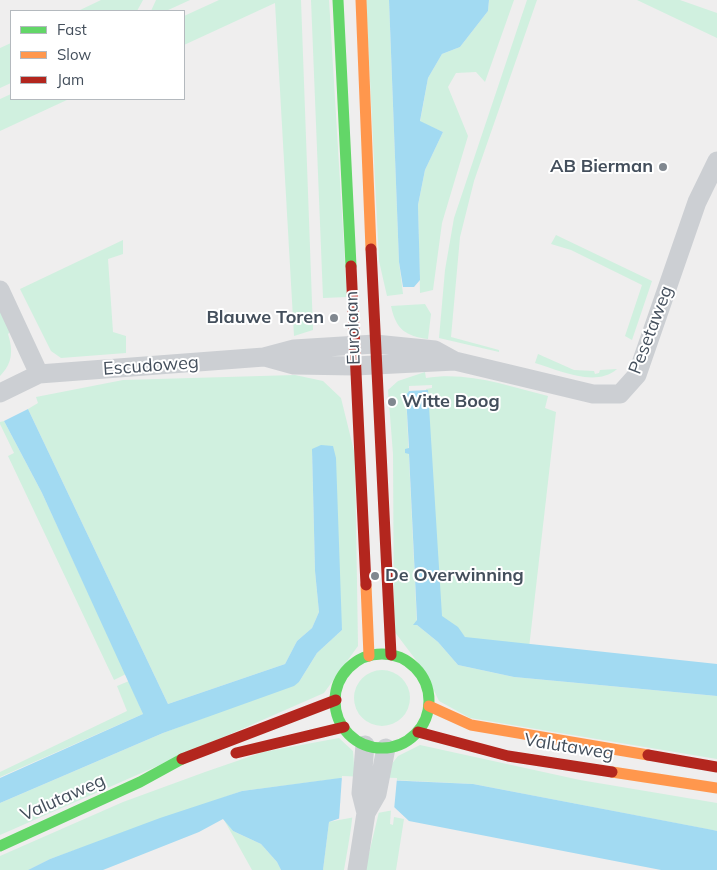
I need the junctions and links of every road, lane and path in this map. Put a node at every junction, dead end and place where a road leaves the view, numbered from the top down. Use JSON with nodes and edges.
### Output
{"nodes":[{"id":1,"x":338,"y":0,"type":"edge"},
{"id":2,"x":361,"y":0,"type":"edge"},
{"id":3,"x":717,"y":161,"type":"edge"},
{"id":4,"x":0,"y":290,"type":"edge"},
{"id":5,"x":375,"y":344,"type":"junction"},
{"id":6,"x":354,"y":345,"type":"junction"},
{"id":7,"x":264,"y":357,"type":"junction"},
{"id":8,"x":455,"y":361,"type":"junction"},
{"id":9,"x":376,"y":364,"type":"junction"},
{"id":10,"x":355,"y":366,"type":"junction"},
{"id":11,"x":38,"y":374,"type":"junction"},
{"id":12,"x":0,"y":393,"type":"edge"},
{"id":13,"x":391,"y":655,"type":"junction"},
{"id":14,"x":369,"y":656,"type":"junction"},
{"id":15,"x":336,"y":700,"type":"junction"},
{"id":16,"x":429,"y":706,"type":"junction"},
{"id":17,"x":344,"y":727,"type":"junction"},
{"id":18,"x":418,"y":732,"type":"junction"},
{"id":19,"x":365,"y":745,"type":"junction"},
{"id":20,"x":386,"y":748,"type":"junction"},
{"id":21,"x":227,"y":756,"type":"dead end"},
{"id":22,"x":717,"y":767,"type":"edge"},
{"id":23,"x":184,"y":772,"type":"dead end"},
{"id":24,"x":372,"y":772,"type":"junction"},
{"id":25,"x":140,"y":782,"type":"junction"},
{"id":26,"x":717,"y":788,"type":"edge"},
{"id":27,"x":0,"y":846,"type":"edge"},
{"id":28,"x":357,"y":870,"type":"edge"}],
"edges":[{"from":1,"to":6,"type":"main road","name":"Eurolaan"},
{"from":2,"to":5,"type":"main road","name":"Eurolaan"},
{"from":3,"to":8,"type":"street","name":"Pesetaweg"},
{"from":4,"to":11,"type":"street"},
{"from":5,"to":6,"type":"street","name":"Pesetaweg"},
{"from":5,"to":8,"type":"street","name":"Pesetaweg"},
{"from":5,"to":9,"type":"main road","name":"Eurolaan"},
{"from":6,"to":7,"type":"street","name":"Escudoweg"},
{"from":6,"to":10,"type":"main road","name":"Eurolaan"},
{"from":7,"to":10,"type":"street","name":"Escudoweg"},
{"from":7,"to":11,"type":"street","name":"Escudoweg"},
{"from":8,"to":9,"type":"street","name":"Pesetaweg"},
{"from":9,"to":10,"type":"street","name":"Pesetaweg"},
{"from":9,"to":13,"type":"main road","name":"Eurolaan"},
{"from":10,"to":14,"type":"main road","name":"Eurolaan"},
{"from":11,"to":12,"type":"street"},
{"from":13,"to":14,"type":"main road"},
{"from":13,"to":16,"type":"main road"},
{"from":14,"to":15,"type":"main road"},
{"from":15,"to":17,"type":"main road"},
{"from":15,"to":25,"type":"main road","name":"Valutaweg"},
{"from":16,"to":18,"type":"main road"},
{"from":16,"to":22,"type":"main road","name":"Valutaweg"},
{"from":17,"to":19,"type":"main road"},
{"from":17,"to":21,"type":"main road"},
{"from":18,"to":20,"type":"main road"},
{"from":18,"to":26,"type":"main road","name":"Valutaweg"},
{"from":19,"to":20,"type":"main road"},
{"from":19,"to":24,"type":"street"},
{"from":20,"to":24,"type":"street"},
{"from":23,"to":25,"type":"main road","name":"Valutaweg"},
{"from":24,"to":28,"type":"street"},
{"from":25,"to":27,"type":"main road","name":"Valutaweg"}]}
